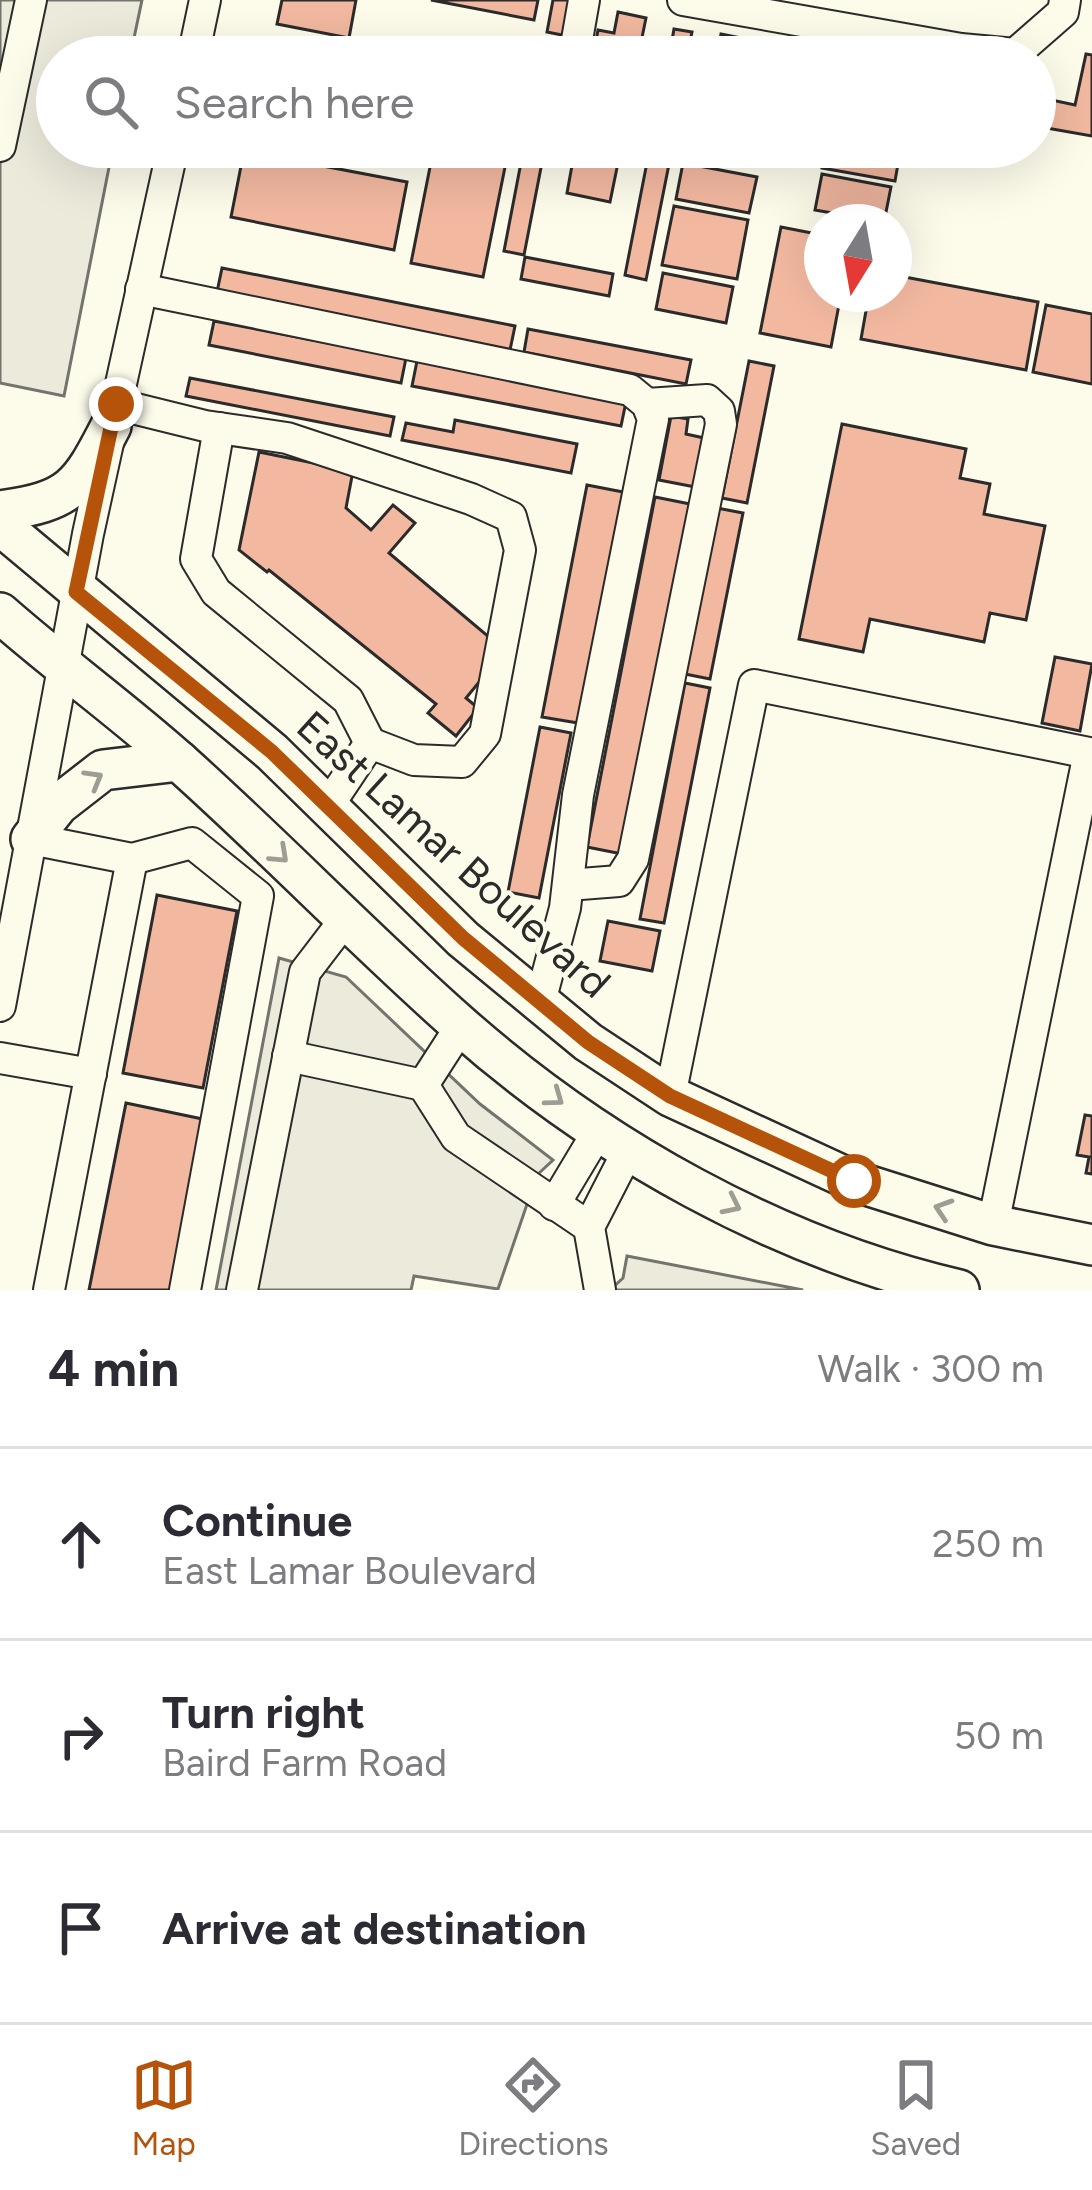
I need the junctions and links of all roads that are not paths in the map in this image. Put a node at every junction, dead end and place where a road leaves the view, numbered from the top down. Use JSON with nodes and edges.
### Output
{"nodes":[{"id":1,"x":32,"y":0,"type":"edge"},
{"id":2,"x":205,"y":0,"type":"edge"},
{"id":3,"x":584,"y":0,"type":"edge"},
{"id":4,"x":683,"y":0,"type":"edge"},
{"id":5,"x":1066,"y":0,"type":"edge"},
{"id":6,"x":198,"y":36,"type":"edge"},
{"id":7,"x":578,"y":36,"type":"edge"},
{"id":8,"x":883,"y":36,"type":"edge"},
{"id":9,"x":1035,"y":36,"type":"edge"},
{"id":10,"x":0,"y":146,"type":"edge"},
{"id":11,"x":168,"y":168,"type":"edge"},
{"id":12,"x":141,"y":289,"type":"junction"},
{"id":13,"x":647,"y":404,"type":"junction"},
{"id":14,"x":113,"y":415,"type":"junction"},
{"id":15,"x":219,"y":428,"type":"junction"},
{"id":16,"x":0,"y":512,"type":"edge"},
{"id":17,"x":0,"y":525,"type":"edge"},
{"id":18,"x":76,"y":592,"type":"junction"},
{"id":19,"x":0,"y":613,"type":"edge"},
{"id":20,"x":64,"y":669,"type":"junction"},
{"id":21,"x":370,"y":743,"type":"junction"},
{"id":22,"x":179,"y":761,"type":"junction"},
{"id":23,"x":225,"y":804,"type":"junction"},
{"id":24,"x":328,"y":806,"type":"junction"},
{"id":25,"x":31,"y":839,"type":"junction"},
{"id":26,"x":192,"y":843,"type":"junction"},
{"id":27,"x":132,"y":859,"type":"junction"},
{"id":28,"x":568,"y":885,"type":"junction"},
{"id":29,"x":10,"y":897,"type":"edge"},
{"id":30,"x":346,"y":917,"type":"junction"},
{"id":31,"x":540,"y":1002,"type":"junction"},
{"id":32,"x":0,"y":1006,"type":"edge"},
{"id":33,"x":461,"y":1026,"type":"junction"},
{"id":34,"x":288,"y":1056,"type":"junction"},
{"id":35,"x":0,"y":1058,"type":"edge"},
{"id":36,"x":91,"y":1074,"type":"junction"},
{"id":37,"x":424,"y":1085,"type":"junction"},
{"id":38,"x":670,"y":1096,"type":"junction"},
{"id":39,"x":605,"y":1155,"type":"junction"},
{"id":40,"x":554,"y":1205,"type":"junction"},
{"id":41,"x":993,"y":1225,"type":"junction"},
{"id":42,"x":589,"y":1227,"type":"junction"},
{"id":43,"x":1092,"y":1245,"type":"edge"},
{"id":44,"x":50,"y":1290,"type":"edge"},
{"id":45,"x":185,"y":1290,"type":"edge"},
{"id":46,"x":242,"y":1290,"type":"edge"},
{"id":47,"x":600,"y":1290,"type":"edge"},
{"id":48,"x":959,"y":1290,"type":"edge"}],
"edges":[{"from":1,"to":10,"type":"street"},
{"from":2,"to":6,"type":"street"},
{"from":3,"to":7,"type":"street"},
{"from":4,"to":8,"type":"street"},
{"from":5,"to":9,"type":"street"},
{"from":11,"to":12,"type":"street"},
{"from":12,"to":13,"type":"street"},
{"from":12,"to":14,"type":"street"},
{"from":13,"to":28,"type":"street"},
{"from":13,"to":28,"type":"street"},
{"from":14,"to":15,"type":"street"},
{"from":14,"to":16,"type":"main road"},
{"from":14,"to":18,"type":"street"},
{"from":15,"to":21,"type":"street"},
{"from":15,"to":21,"type":"street"},
{"from":17,"to":18,"type":"main road","name":"East Lamar Boulevard"},
{"from":18,"to":20,"type":"street"},
{"from":18,"to":24,"type":"main road","name":"East Lamar Boulevard"},
{"from":19,"to":20,"type":"main road"},
{"from":20,"to":22,"type":"main road"},
{"from":20,"to":25,"type":"street"},
{"from":21,"to":24,"type":"street"},
{"from":22,"to":23,"type":"main road"},
{"from":25,"to":22,"type":"main road","one_way":true},
{"from":23,"to":26,"type":"street"},
{"from":23,"to":30,"type":"main road","one_way":true},
{"from":24,"to":31,"type":"main road","name":"East Lamar Boulevard"},
{"from":25,"to":27,"type":"street"},
{"from":25,"to":29,"type":"street"},
{"from":26,"to":27,"type":"street"},
{"from":26,"to":45,"type":"street"},
{"from":27,"to":36,"type":"street"},
{"from":28,"to":31,"type":"street"},
{"from":29,"to":32,"type":"street"},
{"from":30,"to":33,"type":"main road"},
{"from":30,"to":34,"type":"street"},
{"from":31,"to":38,"type":"main road","name":"East Lamar Boulevard"},
{"from":33,"to":37,"type":"street"},
{"from":33,"to":39,"type":"main road","one_way":true},
{"from":34,"to":37,"type":"street"},
{"from":34,"to":46,"type":"street"},
{"from":35,"to":36,"type":"street"},
{"from":36,"to":44,"type":"street"},
{"from":37,"to":40,"type":"street"},
{"from":38,"to":39,"type":"main road"},
{"from":41,"to":38,"type":"main road","name":"East Lamar Boulevard","one_way":true},
{"from":38,"to":41,"type":"street"},
{"from":39,"to":40,"type":"street"},
{"from":39,"to":42,"type":"street"},
{"from":39,"to":48,"type":"main road","one_way":true},
{"from":40,"to":42,"type":"street"},
{"from":41,"to":43,"type":"main road","name":"East Lamar Boulevard"},
{"from":42,"to":47,"type":"street"}]}
